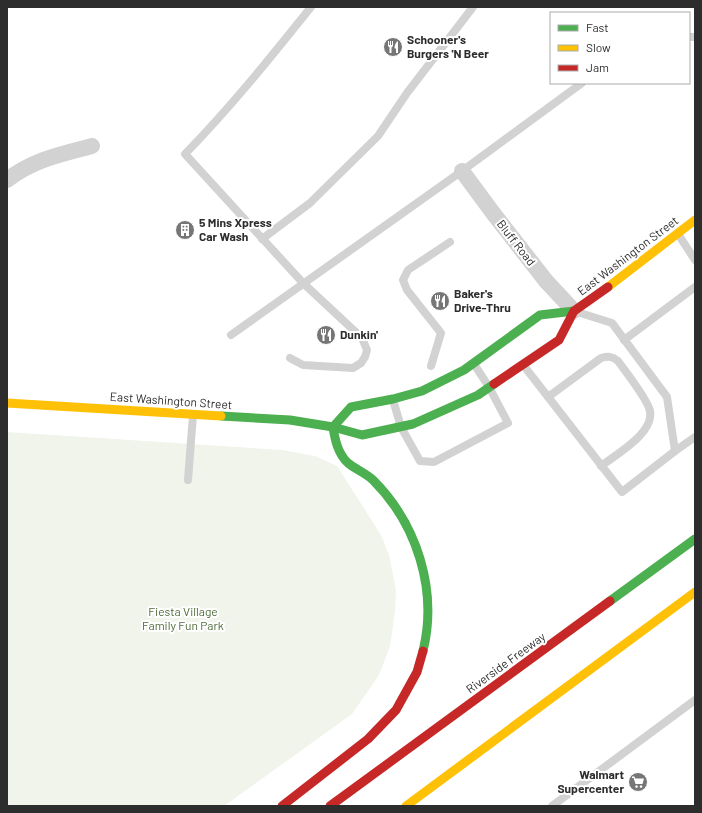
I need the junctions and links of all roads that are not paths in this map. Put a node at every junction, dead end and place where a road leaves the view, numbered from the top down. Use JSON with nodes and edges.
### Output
{"nodes":[{"id":1,"x":311,"y":7,"type":"edge"},
{"id":2,"x":473,"y":7,"type":"edge"},
{"id":3,"x":581,"y":84,"type":"edge"},
{"id":4,"x":92,"y":146,"type":"dead end"},
{"id":5,"x":462,"y":171,"type":"junction"},
{"id":6,"x":7,"y":180,"type":"edge"},
{"id":7,"x":695,"y":220,"type":"edge"},
{"id":8,"x":678,"y":234,"type":"junction"},
{"id":9,"x":262,"y":238,"type":"junction"},
{"id":10,"x":450,"y":242,"type":"dead end"},
{"id":11,"x":695,"y":260,"type":"edge"},
{"id":12,"x":303,"y":283,"type":"junction"},
{"id":13,"x":695,"y":287,"type":"edge"},
{"id":14,"x":574,"y":311,"type":"junction"},
{"id":15,"x":231,"y":335,"type":"dead end"},
{"id":16,"x":624,"y":340,"type":"junction"},
{"id":17,"x":290,"y":358,"type":"dead end"},
{"id":18,"x":474,"y":363,"type":"junction"},
{"id":19,"x":522,"y":364,"type":"junction"},
{"id":20,"x":431,"y":366,"type":"dead end"},
{"id":21,"x":489,"y":387,"type":"junction"},
{"id":22,"x":548,"y":397,"type":"junction"},
{"id":23,"x":393,"y":399,"type":"junction"},
{"id":24,"x":7,"y":403,"type":"edge"},
{"id":25,"x":193,"y":414,"type":"junction"},
{"id":26,"x":333,"y":427,"type":"junction"},
{"id":27,"x":401,"y":427,"type":"junction"},
{"id":28,"x":695,"y":437,"type":"edge"},
{"id":29,"x":675,"y":451,"type":"junction"},
{"id":30,"x":601,"y":466,"type":"junction"},
{"id":31,"x":188,"y":480,"type":"dead end"},
{"id":32,"x":695,"y":539,"type":"edge"},
{"id":33,"x":695,"y":592,"type":"edge"},
{"id":34,"x":695,"y":700,"type":"edge"},
{"id":35,"x":282,"y":806,"type":"edge"},
{"id":36,"x":330,"y":806,"type":"edge"},
{"id":37,"x":406,"y":806,"type":"edge"},
{"id":38,"x":552,"y":806,"type":"edge"}],
"edges":[{"from":1,"to":9,"type":"lane"},
{"from":2,"to":9,"type":"lane"},
{"from":3,"to":5,"type":"lane"},
{"from":4,"to":6,"type":"street"},
{"from":5,"to":12,"type":"lane"},
{"from":5,"to":14,"type":"street","name":"Bluff Road"},
{"from":7,"to":8,"type":"main road","name":"East Washington Street"},
{"from":8,"to":11,"type":"lane"},
{"from":8,"to":14,"type":"main road","name":"East Washington Street"},
{"from":9,"to":12,"type":"lane"},
{"from":10,"to":20,"type":"lane"},
{"from":12,"to":15,"type":"lane"},
{"from":12,"to":17,"type":"lane"},
{"from":13,"to":16,"type":"lane"},
{"from":14,"to":16,"type":"lane"},
{"from":14,"to":18,"type":"main road","name":"East Washington Street"},
{"from":14,"to":19,"type":"main road","name":"East Washington Street"},
{"from":16,"to":29,"type":"lane"},
{"from":18,"to":21,"type":"lane"},
{"from":18,"to":23,"type":"main road","name":"East Washington Street"},
{"from":19,"to":21,"type":"main road","name":"East Washington Street"},
{"from":19,"to":22,"type":"lane"},
{"from":21,"to":27,"type":"main road","name":"East Washington Street"},
{"from":21,"to":27,"type":"lane"},
{"from":22,"to":30,"type":"lane"},
{"from":22,"to":30,"type":"lane"},
{"from":23,"to":26,"type":"main road","name":"East Washington Street"},
{"from":23,"to":27,"type":"lane"},
{"from":24,"to":25,"type":"main road","name":"East Washington Street"},
{"from":25,"to":26,"type":"main road","name":"East Washington Street"},
{"from":25,"to":31,"type":"lane"},
{"from":26,"to":27,"type":"main road","name":"East Washington Street"},
{"from":26,"to":35,"type":"main road"},
{"from":28,"to":29,"type":"lane"},
{"from":29,"to":30,"type":"lane"},
{"from":32,"to":36,"type":"main road","name":"Riverside Freeway"},
{"from":33,"to":37,"type":"main road"},
{"from":34,"to":38,"type":"lane"}]}
